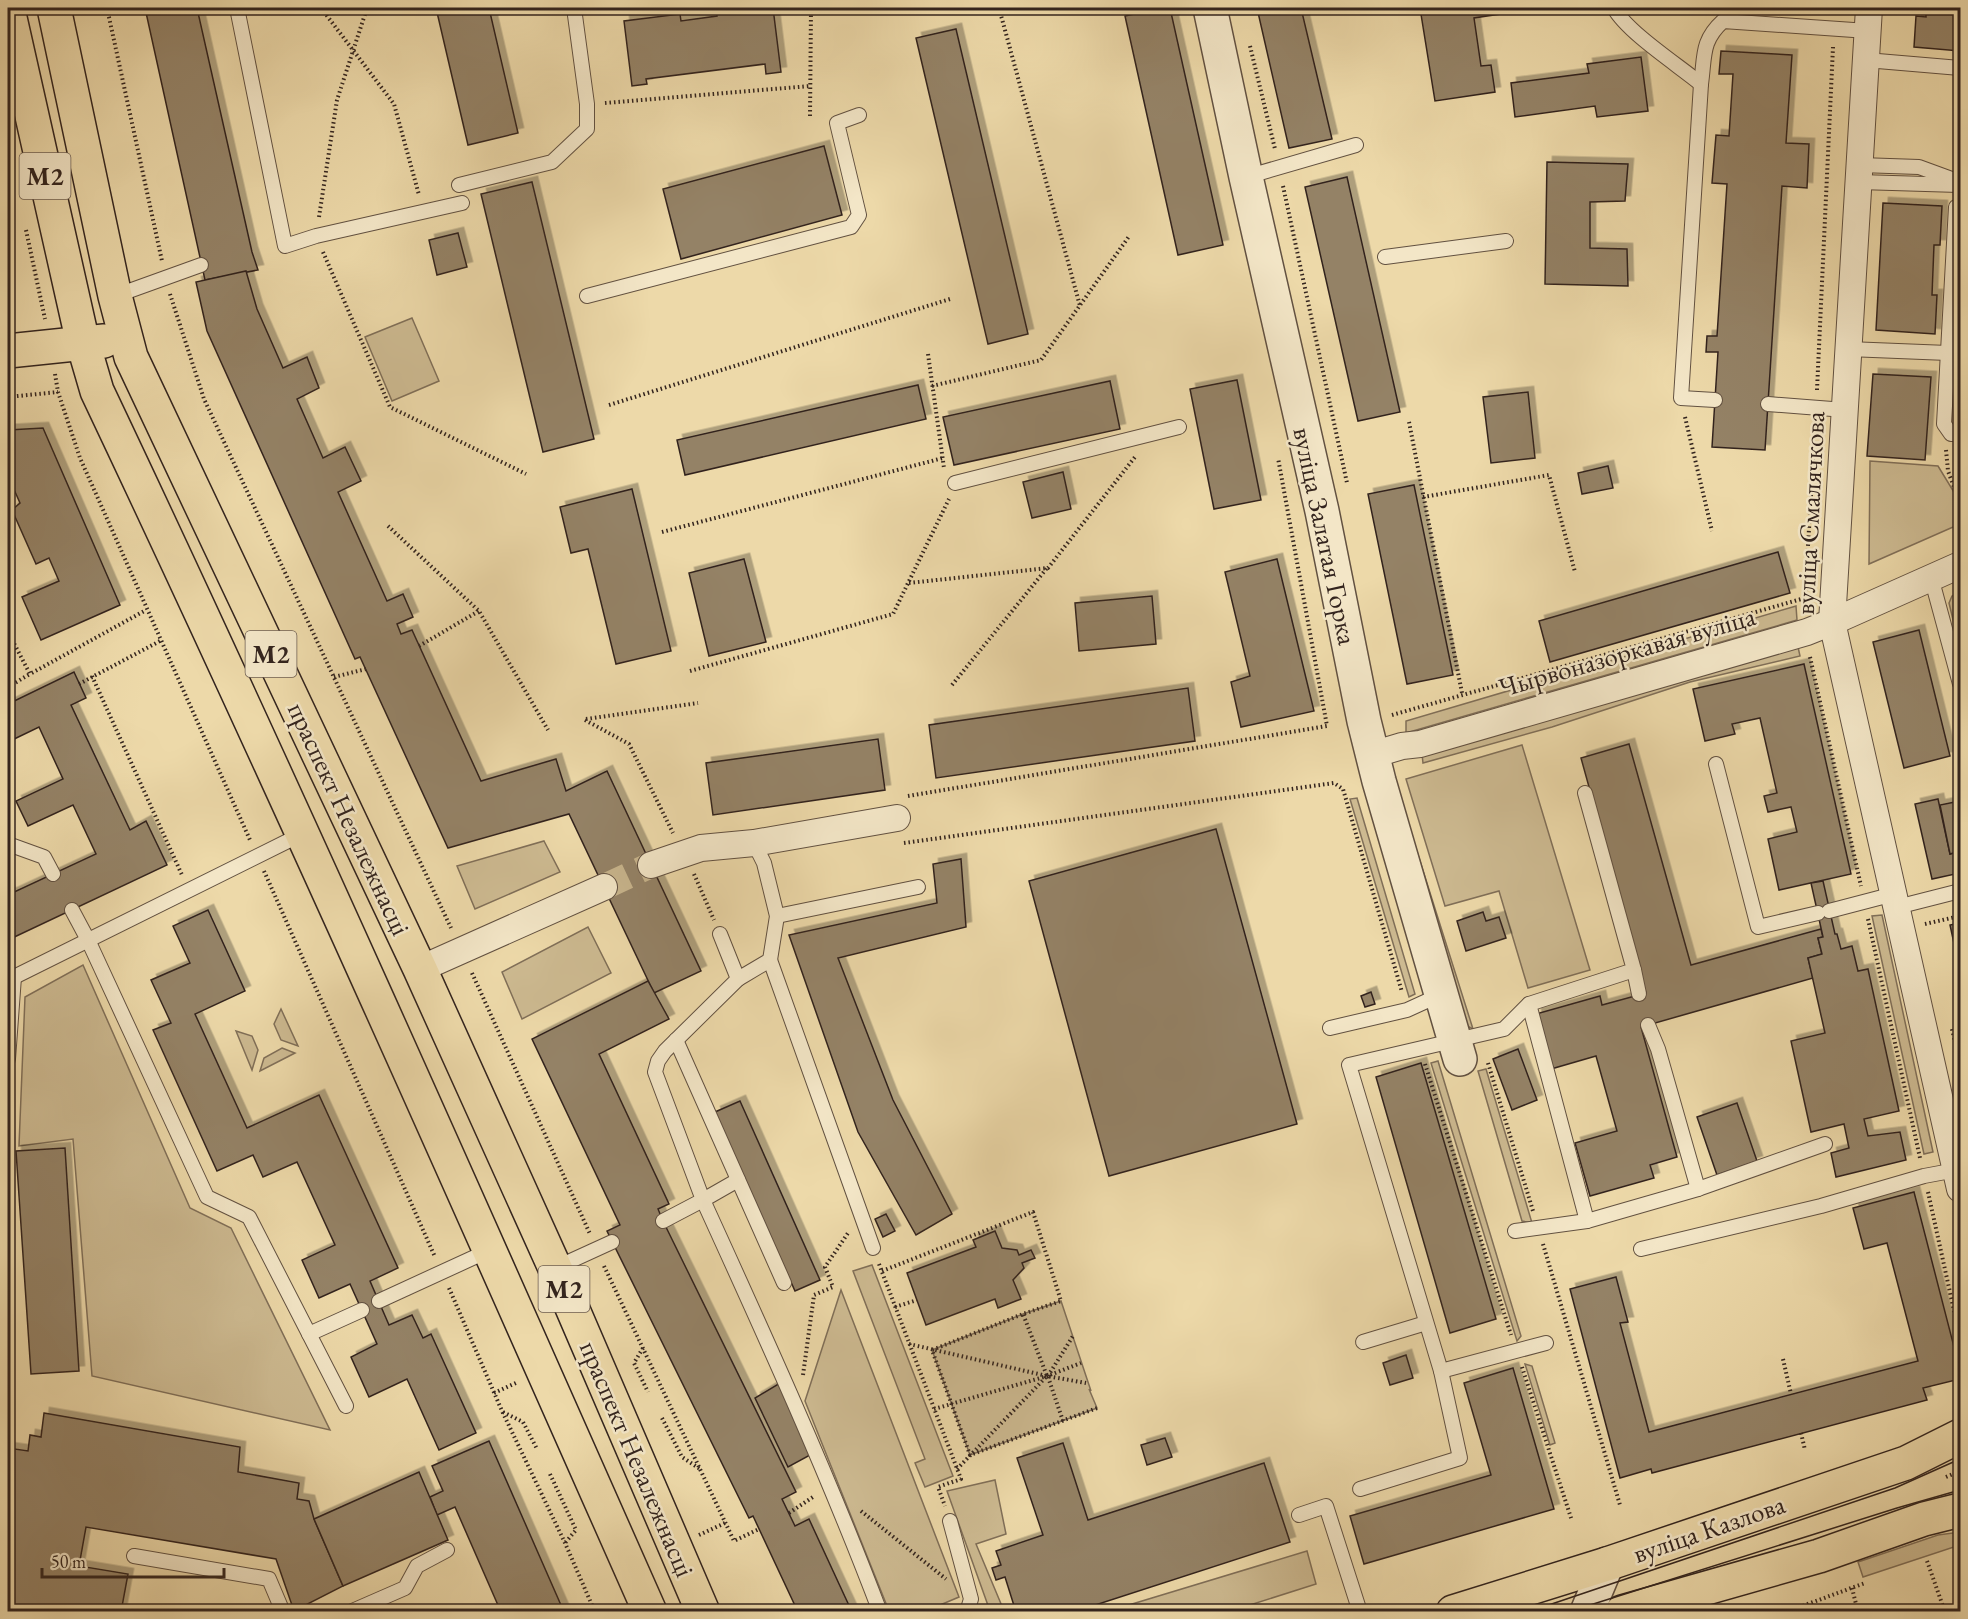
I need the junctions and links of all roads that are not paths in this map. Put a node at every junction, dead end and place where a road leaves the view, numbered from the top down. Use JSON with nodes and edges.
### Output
{"nodes":[{"id":1,"x":54,"y":8,"type":"edge"},
{"id":2,"x":237,"y":8,"type":"edge"},
{"id":3,"x":574,"y":8,"type":"edge"},
{"id":4,"x":1210,"y":8,"type":"edge"},
{"id":5,"x":1614,"y":8,"type":"edge"},
{"id":6,"x":8,"y":9,"type":"edge"},
{"id":7,"x":1869,"y":19,"type":"edge"},
{"id":8,"x":1866,"y":60,"type":"junction"},
{"id":9,"x":1960,"y":68,"type":"edge"},
{"id":10,"x":1701,"y":84,"type":"junction"},
{"id":11,"x":859,"y":115,"type":"dead end"},
{"id":12,"x":1356,"y":145,"type":"dead end"},
{"id":13,"x":1859,"y":174,"type":"junction"},
{"id":14,"x":1246,"y":177,"type":"junction"},
{"id":15,"x":1960,"y":184,"type":"edge"},
{"id":16,"x":459,"y":185,"type":"dead end"},
{"id":17,"x":462,"y":203,"type":"dead end"},
{"id":18,"x":1956,"y":207,"type":"dead end"},
{"id":19,"x":1506,"y":241,"type":"dead end"},
{"id":20,"x":1385,"y":257,"type":"dead end"},
{"id":21,"x":201,"y":265,"type":"dead end"},
{"id":22,"x":115,"y":296,"type":"junction"},
{"id":23,"x":587,"y":296,"type":"dead end"},
{"id":24,"x":126,"y":338,"type":"junction"},
{"id":25,"x":83,"y":343,"type":"junction"},
{"id":26,"x":1848,"y":349,"type":"junction"},
{"id":27,"x":8,"y":351,"type":"edge"},
{"id":28,"x":1948,"y":353,"type":"junction"},
{"id":29,"x":1715,"y":400,"type":"dead end"},
{"id":30,"x":1768,"y":404,"type":"dead end"},
{"id":31,"x":1845,"y":411,"type":"junction"},
{"id":32,"x":1179,"y":426,"type":"dead end"},
{"id":33,"x":1960,"y":433,"type":"edge"},
{"id":34,"x":951,"y":487,"type":"road end"},
{"id":35,"x":1960,"y":565,"type":"edge"},
{"id":36,"x":1931,"y":577,"type":"junction"},
{"id":37,"x":1832,"y":622,"type":"junction"},
{"id":38,"x":1960,"y":684,"type":"edge"},
{"id":39,"x":1372,"y":755,"type":"junction"},
{"id":40,"x":1716,"y":764,"type":"dead end"},
{"id":41,"x":1585,"y":793,"type":"dead end"},
{"id":42,"x":898,"y":808,"type":"road end"},
{"id":43,"x":302,"y":834,"type":"junction"},
{"id":44,"x":754,"y":843,"type":"junction"},
{"id":45,"x":8,"y":844,"type":"edge"},
{"id":46,"x":651,"y":865,"type":"tunnel mouth"},
{"id":47,"x":53,"y":874,"type":"dead end"},
{"id":48,"x":604,"y":887,"type":"tunnel mouth"},
{"id":49,"x":918,"y":887,"type":"dead end"},
{"id":50,"x":1960,"y":891,"type":"edge"},
{"id":51,"x":1904,"y":901,"type":"junction"},
{"id":52,"x":72,"y":910,"type":"dead end"},
{"id":53,"x":777,"y":916,"type":"junction"},
{"id":54,"x":720,"y":934,"type":"road end"},
{"id":55,"x":88,"y":940,"type":"junction"},
{"id":56,"x":770,"y":960,"type":"junction"},
{"id":57,"x":420,"y":969,"type":"junction"},
{"id":58,"x":1634,"y":970,"type":"junction"},
{"id":59,"x":11,"y":978,"type":"edge"},
{"id":60,"x":738,"y":979,"type":"junction"},
{"id":61,"x":1442,"y":994,"type":"junction"},
{"id":62,"x":1640,"y":994,"type":"dead end"},
{"id":63,"x":1529,"y":1004,"type":"junction"},
{"id":64,"x":1648,"y":1025,"type":"dead end"},
{"id":65,"x":1329,"y":1028,"type":"dead end"},
{"id":66,"x":676,"y":1040,"type":"junction"},
{"id":67,"x":1465,"y":1045,"type":"junction"},
{"id":68,"x":8,"y":1059,"type":"edge"},
{"id":69,"x":1824,"y":1144,"type":"dead end"},
{"id":70,"x":1958,"y":1172,"type":"edge"},
{"id":71,"x":738,"y":1180,"type":"junction"},
{"id":72,"x":1698,"y":1189,"type":"junction"},
{"id":73,"x":703,"y":1200,"type":"junction"},
{"id":74,"x":663,"y":1221,"type":"dead end"},
{"id":75,"x":1587,"y":1221,"type":"junction"},
{"id":76,"x":1515,"y":1231,"type":"dead end"},
{"id":77,"x":612,"y":1242,"type":"dead end"},
{"id":78,"x":873,"y":1248,"type":"road end"},
{"id":79,"x":1641,"y":1249,"type":"dead end"},
{"id":80,"x":490,"y":1250,"type":"junction"},
{"id":81,"x":555,"y":1268,"type":"junction"},
{"id":82,"x":784,"y":1283,"type":"dead end"},
{"id":83,"x":379,"y":1301,"type":"dead end"},
{"id":84,"x":362,"y":1310,"type":"dead end"},
{"id":85,"x":1426,"y":1323,"type":"junction"},
{"id":86,"x":309,"y":1334,"type":"junction"},
{"id":87,"x":1363,"y":1342,"type":"dead end"},
{"id":88,"x":1546,"y":1343,"type":"dead end"},
{"id":89,"x":1441,"y":1371,"type":"junction"},
{"id":90,"x":346,"y":1406,"type":"dead end"},
{"id":91,"x":1960,"y":1436,"type":"edge"},
{"id":92,"x":1360,"y":1489,"type":"dead end"},
{"id":93,"x":1960,"y":1510,"type":"edge"},
{"id":94,"x":1299,"y":1515,"type":"dead end"},
{"id":95,"x":950,"y":1521,"type":"dead end"},
{"id":96,"x":447,"y":1550,"type":"dead end"},
{"id":97,"x":134,"y":1556,"type":"dead end"},
{"id":98,"x":1607,"y":1564,"type":"junction"},
{"id":99,"x":969,"y":1605,"type":"edge"},
{"id":100,"x":283,"y":1611,"type":"edge"},
{"id":101,"x":350,"y":1611,"type":"edge"},
{"id":102,"x":650,"y":1611,"type":"edge"},
{"id":103,"x":703,"y":1611,"type":"edge"},
{"id":104,"x":880,"y":1611,"type":"edge"},
{"id":105,"x":1360,"y":1611,"type":"edge"},
{"id":106,"x":1453,"y":1611,"type":"edge"},
{"id":107,"x":1587,"y":1611,"type":"edge"},
{"id":108,"x":1622,"y":1611,"type":"edge"}],
"edges":[{"from":1,"to":22,"type":"main road","name":"праспект Незалежнасці","number":"М2"},
{"from":2,"to":17,"type":"lane"},
{"from":3,"to":16,"type":"lane"},
{"from":4,"to":14,"type":"street","name":"вуліца Залатая Горка"},
{"from":5,"to":10,"type":"lane"},
{"from":6,"to":25,"type":"main road","name":"праспект Незалежнасці","number":"М2"},
{"from":7,"to":8,"type":"street","name":"вуліца Смалячкова"},
{"from":7,"to":10,"type":"lane"},
{"from":8,"to":9,"type":"lane"},
{"from":8,"to":13,"type":"street","name":"вуліца Смалячкова"},
{"from":10,"to":29,"type":"lane"},
{"from":11,"to":23,"type":"lane"},
{"from":12,"to":14,"type":"lane"},
{"from":13,"to":15,"type":"lane"},
{"from":13,"to":26,"type":"street","name":"вуліца Смалячкова"},
{"from":14,"to":39,"type":"street","name":"вуліца Залатая Горка"},
{"from":18,"to":28,"type":"lane"},
{"from":19,"to":20,"type":"lane"},
{"from":21,"to":22,"type":"lane"},
{"from":22,"to":24,"type":"main road","name":"праспект Незалежнасці","number":"М2"},
{"from":24,"to":25,"type":"main road"},
{"from":24,"to":57,"type":"main road","name":"праспект Незалежнасці","number":"М2"},
{"from":25,"to":27,"type":"main road"},
{"from":25,"to":43,"type":"main road","name":"праспект Незалежнасці","number":"М2"},
{"from":26,"to":28,"type":"lane"},
{"from":26,"to":31,"type":"street","name":"вуліца Смалячкова"},
{"from":28,"to":33,"type":"lane"},
{"from":30,"to":31,"type":"lane"},
{"from":31,"to":37,"type":"street","name":"вуліца Смалячкова"},
{"from":32,"to":34,"type":"lane"},
{"from":35,"to":36,"type":"street","name":"Чырвоназоркавая вуліца"},
{"from":36,"to":37,"type":"street","name":"Чырвоназоркавая вуліца"},
{"from":36,"to":38,"type":"lane"},
{"from":37,"to":39,"type":"street","name":"Чырвоназоркавая вуліца"},
{"from":37,"to":51,"type":"street","name":"вуліца Смалячкова"},
{"from":39,"to":61,"type":"street","name":"вуліца Залатая Горка"},
{"from":40,"to":51,"type":"lane"},
{"from":41,"to":58,"type":"lane"},
{"from":42,"to":44,"type":"street"},
{"from":43,"to":55,"type":"lane"},
{"from":43,"to":80,"type":"main road","name":"праспект Незалежнасці","number":"М2"},
{"from":44,"to":46,"type":"street"},
{"from":44,"to":53,"type":"lane"},
{"from":45,"to":47,"type":"lane"},
{"from":48,"to":57,"type":"street"},
{"from":49,"to":53,"type":"lane"},
{"from":50,"to":51,"type":"lane"},
{"from":51,"to":70,"type":"street","name":"вуліца Смалячкова"},
{"from":52,"to":55,"type":"lane"},
{"from":53,"to":56,"type":"lane"},
{"from":54,"to":60,"type":"lane"},
{"from":55,"to":59,"type":"lane"},
{"from":55,"to":86,"type":"lane"},
{"from":56,"to":60,"type":"lane"},
{"from":56,"to":78,"type":"lane"},
{"from":57,"to":81,"type":"main road","name":"праспект Незалежнасці","number":"М2"},
{"from":58,"to":62,"type":"lane"},
{"from":58,"to":63,"type":"lane"},
{"from":59,"to":68,"type":"lane"},
{"from":60,"to":66,"type":"lane"},
{"from":61,"to":65,"type":"lane"},
{"from":61,"to":67,"type":"street","name":"вуліца Залатая Горка"},
{"from":63,"to":67,"type":"lane"},
{"from":63,"to":75,"type":"lane"},
{"from":64,"to":72,"type":"lane"},
{"from":66,"to":71,"type":"lane"},
{"from":66,"to":73,"type":"lane"},
{"from":67,"to":85,"type":"lane"},
{"from":69,"to":72,"type":"lane"},
{"from":70,"to":79,"type":"lane"},
{"from":71,"to":73,"type":"lane"},
{"from":71,"to":82,"type":"lane"},
{"from":72,"to":75,"type":"lane"},
{"from":73,"to":74,"type":"lane"},
{"from":73,"to":104,"type":"lane"},
{"from":75,"to":76,"type":"lane"},
{"from":77,"to":81,"type":"lane"},
{"from":80,"to":83,"type":"lane"},
{"from":80,"to":102,"type":"main road","name":"праспект Незалежнасці","number":"М2"},
{"from":81,"to":103,"type":"main road","name":"праспект Незалежнасці","number":"М2"},
{"from":84,"to":86,"type":"lane"},
{"from":85,"to":87,"type":"lane"},
{"from":85,"to":89,"type":"lane"},
{"from":86,"to":90,"type":"lane"},
{"from":88,"to":89,"type":"lane"},
{"from":89,"to":92,"type":"lane"},
{"from":91,"to":98,"type":"main road","name":"вуліца Казлова"},
{"from":93,"to":108,"type":"main road","name":"вуліца Казлова"},
{"from":94,"to":105,"type":"lane"},
{"from":95,"to":99,"type":"lane"},
{"from":96,"to":101,"type":"lane"},
{"from":97,"to":100,"type":"lane"},
{"from":98,"to":106,"type":"main road","name":"вуліца Казлова"},
{"from":98,"to":107,"type":"street"}]}
